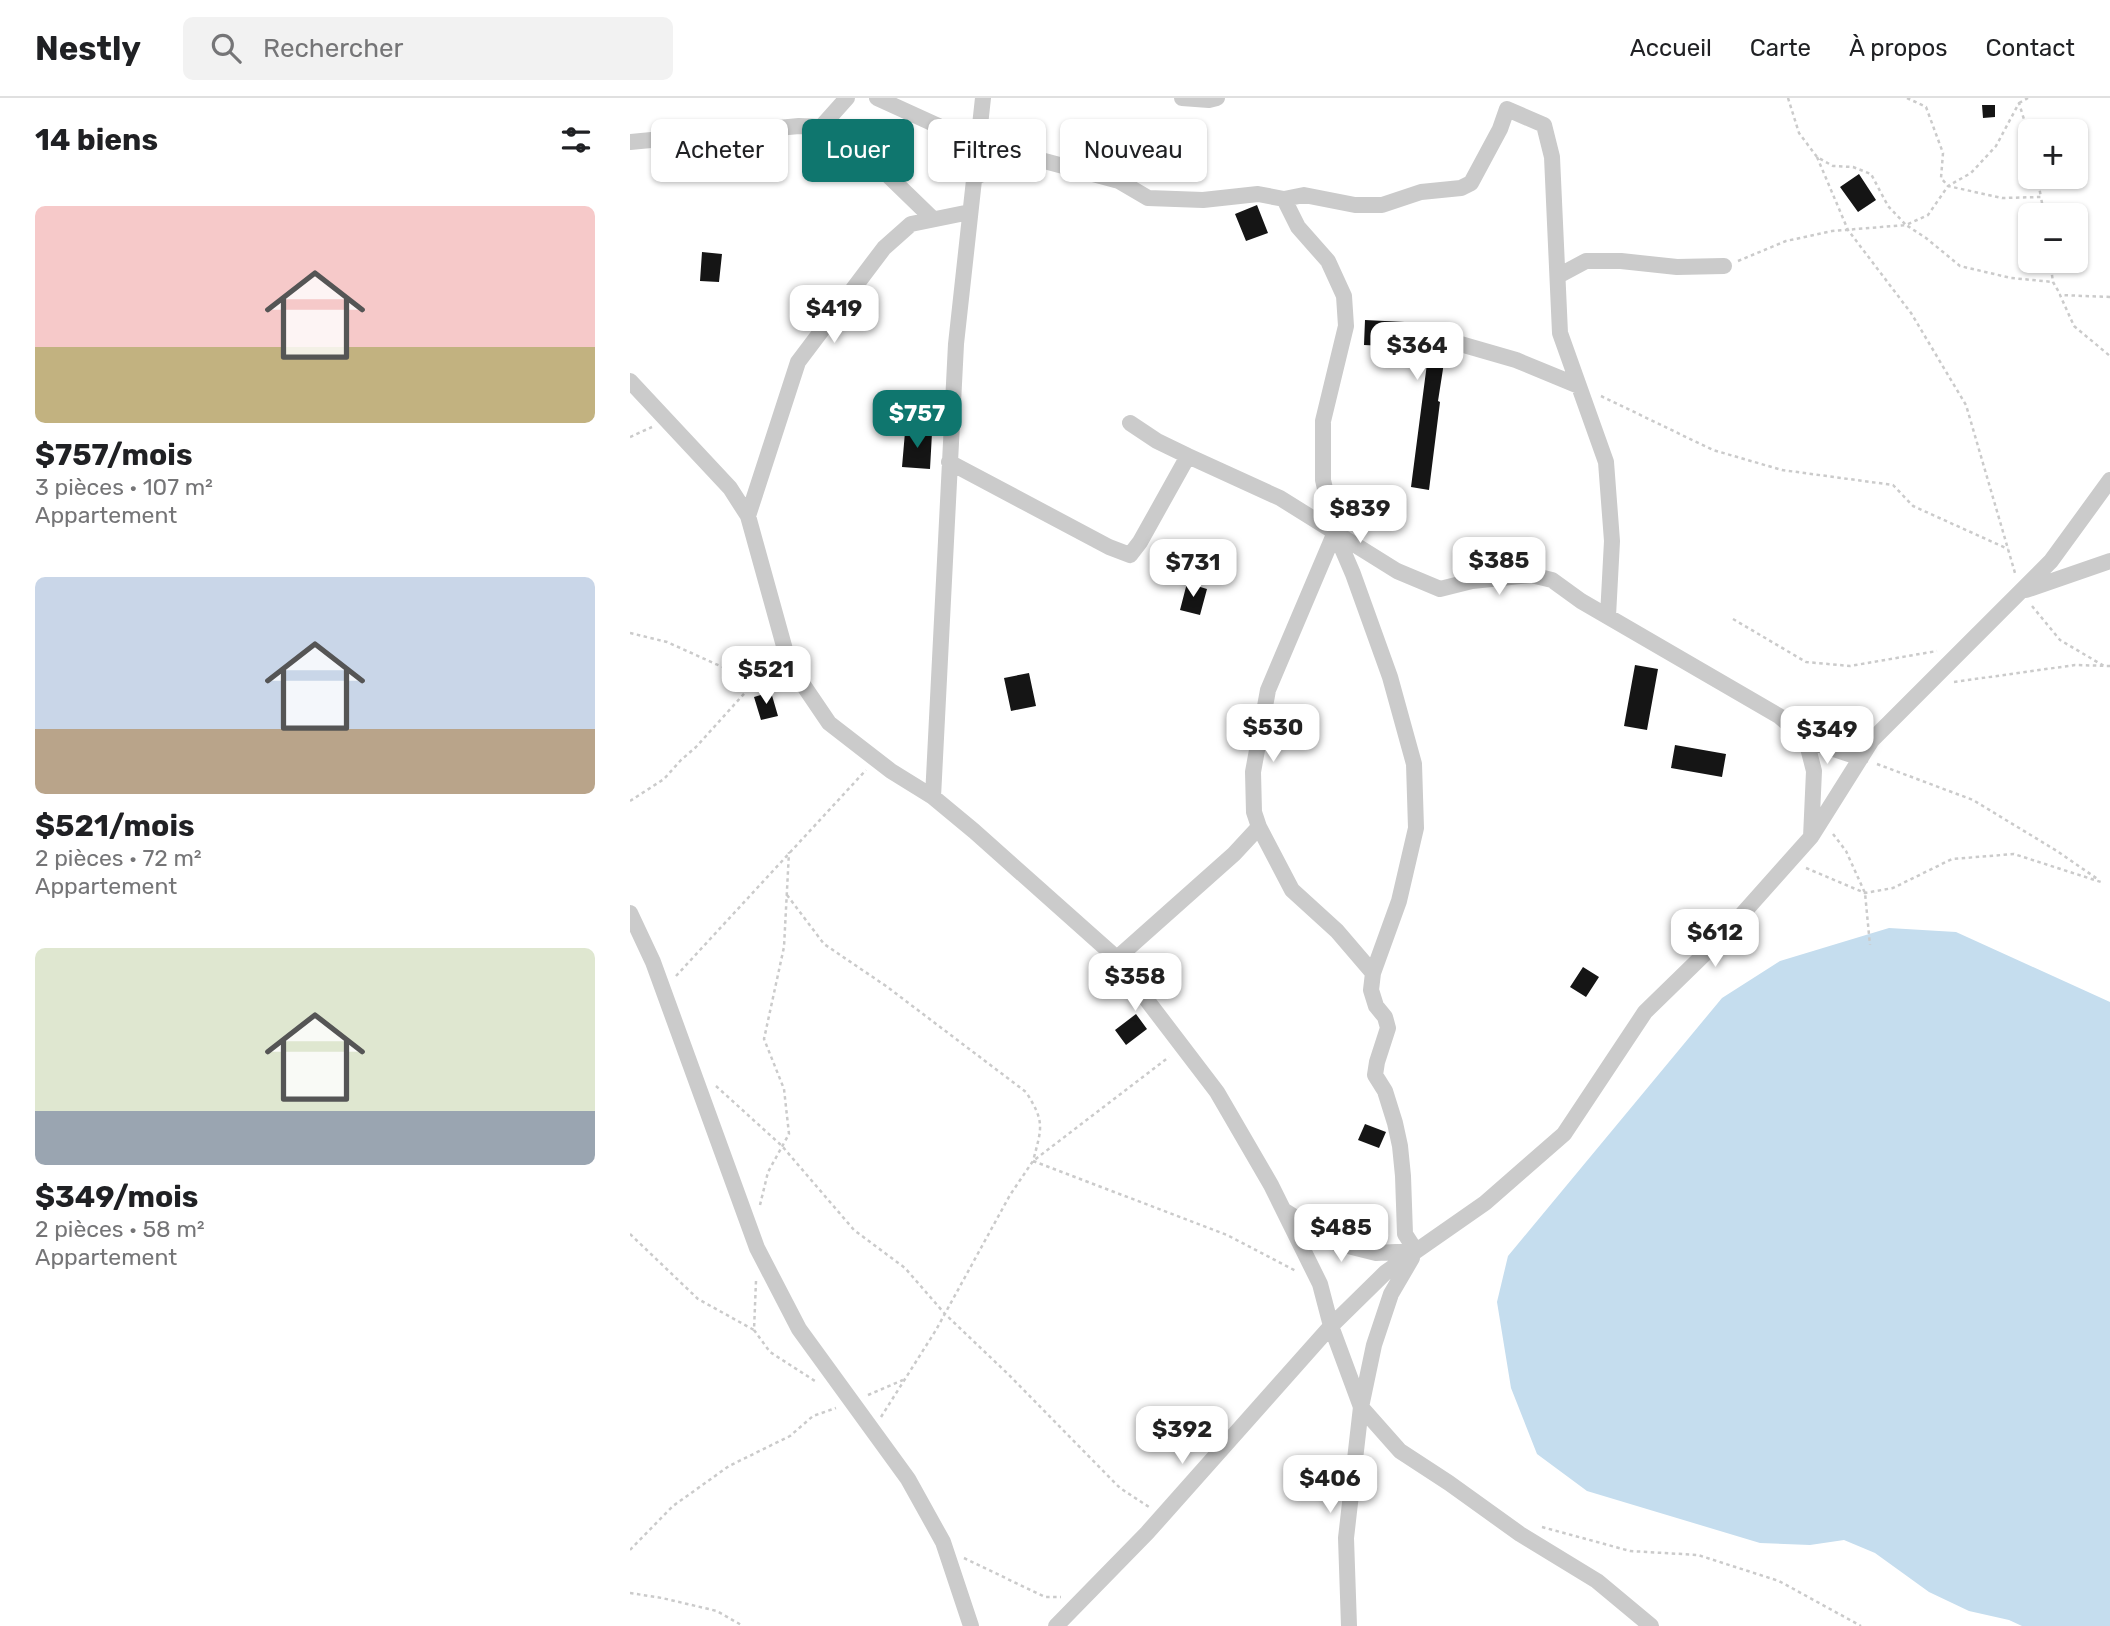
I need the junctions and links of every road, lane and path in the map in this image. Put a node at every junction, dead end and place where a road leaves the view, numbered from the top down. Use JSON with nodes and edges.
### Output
{"nodes":[{"id":1,"x":847,"y":98,"type":"edge"},
{"id":2,"x":877,"y":98,"type":"edge"},
{"id":3,"x":983,"y":98,"type":"edge"},
{"id":4,"x":1182,"y":98,"type":"edge"},
{"id":5,"x":1217,"y":98,"type":"edge"},
{"id":6,"x":1788,"y":98,"type":"edge"},
{"id":7,"x":1907,"y":98,"type":"edge"},
{"id":8,"x":2028,"y":98,"type":"edge"},
{"id":9,"x":1508,"y":103,"type":"edge"},
{"id":10,"x":2019,"y":103,"type":"junction"},
{"id":11,"x":828,"y":119,"type":"edge"},
{"id":12,"x":981,"y":119,"type":"edge"},
{"id":13,"x":2024,"y":119,"type":"edge"},
{"id":14,"x":928,"y":121,"type":"edge"},
{"id":15,"x":802,"y":126,"type":"edge"},
{"id":16,"x":630,"y":142,"type":"edge"},
{"id":17,"x":1816,"y":157,"type":"junction"},
{"id":18,"x":1046,"y":161,"type":"edge"},
{"id":19,"x":895,"y":182,"type":"edge"},
{"id":20,"x":974,"y":182,"type":"edge"},
{"id":21,"x":1948,"y":186,"type":"junction"},
{"id":22,"x":2039,"y":189,"type":"edge"},
{"id":23,"x":2041,"y":197,"type":"junction"},
{"id":24,"x":1284,"y":199,"type":"junction"},
{"id":25,"x":2042,"y":203,"type":"edge"},
{"id":26,"x":970,"y":212,"type":"junction"},
{"id":27,"x":933,"y":219,"type":"junction"},
{"id":28,"x":1906,"y":225,"type":"junction"},
{"id":29,"x":1848,"y":230,"type":"junction"},
{"id":30,"x":1724,"y":266,"type":"joint"},
{"id":31,"x":2052,"y":273,"type":"edge"},
{"id":32,"x":1558,"y":276,"type":"junction"},
{"id":33,"x":2053,"y":282,"type":"junction"},
{"id":34,"x":2060,"y":295,"type":"junction"},
{"id":35,"x":2110,"y":297,"type":"edge"},
{"id":36,"x":1457,"y":343,"type":"dead end"},
{"id":37,"x":2110,"y":356,"type":"edge"},
{"id":38,"x":630,"y":381,"type":"edge"},
{"id":39,"x":1579,"y":386,"type":"junction"},
{"id":40,"x":667,"y":420,"type":"junction"},
{"id":41,"x":1130,"y":423,"type":"dead end"},
{"id":42,"x":630,"y":438,"type":"edge"},
{"id":43,"x":1188,"y":456,"type":"junction"},
{"id":44,"x":949,"y":462,"type":"junction"},
{"id":45,"x":2110,"y":480,"type":"edge"},
{"id":46,"x":748,"y":516,"type":"junction"},
{"id":47,"x":1335,"y":532,"type":"junction"},
{"id":48,"x":2008,"y":549,"type":"junction"},
{"id":49,"x":2110,"y":561,"type":"edge"},
{"id":50,"x":2020,"y":592,"type":"junction"},
{"id":51,"x":1608,"y":617,"type":"junction"},
{"id":52,"x":1733,"y":620,"type":"dead end"},
{"id":53,"x":630,"y":633,"type":"edge"},
{"id":54,"x":1967,"y":645,"type":"junction"},
{"id":55,"x":789,"y":664,"type":"junction"},
{"id":56,"x":2104,"y":666,"type":"junction"},
{"id":57,"x":2110,"y":666,"type":"edge"},
{"id":58,"x":761,"y":676,"type":"junction"},
{"id":59,"x":1954,"y":682,"type":"dead end"},
{"id":60,"x":1806,"y":740,"type":"junction"},
{"id":61,"x":1861,"y":758,"type":"junction"},
{"id":62,"x":876,"y":760,"type":"junction"},
{"id":63,"x":933,"y":797,"type":"junction"},
{"id":64,"x":630,"y":801,"type":"edge"},
{"id":65,"x":1822,"y":819,"type":"junction"},
{"id":66,"x":1259,"y":827,"type":"junction"},
{"id":67,"x":1811,"y":837,"type":"junction"},
{"id":68,"x":789,"y":852,"type":"junction"},
{"id":69,"x":1790,"y":861,"type":"junction"},
{"id":70,"x":2104,"y":883,"type":"junction"},
{"id":71,"x":2110,"y":888,"type":"edge"},
{"id":72,"x":1865,"y":893,"type":"junction"},
{"id":73,"x":787,"y":895,"type":"junction"},
{"id":74,"x":630,"y":913,"type":"edge"},
{"id":75,"x":1870,"y":945,"type":"dead end"},
{"id":76,"x":1116,"y":959,"type":"junction"},
{"id":77,"x":1374,"y":973,"type":"junction"},
{"id":78,"x":663,"y":990,"type":"junction"},
{"id":79,"x":1183,"y":1046,"type":"junction"},
{"id":80,"x":716,"y":1086,"type":"dead end"},
{"id":81,"x":782,"y":1146,"type":"junction"},
{"id":82,"x":1033,"y":1161,"type":"junction"},
{"id":83,"x":760,"y":1210,"type":"dead end"},
{"id":84,"x":1284,"y":1211,"type":"junction"},
{"id":85,"x":630,"y":1234,"type":"edge"},
{"id":86,"x":1416,"y":1251,"type":"junction"},
{"id":87,"x":1297,"y":1271,"type":"dead end"},
{"id":88,"x":756,"y":1275,"type":"dead end"},
{"id":89,"x":945,"y":1314,"type":"junction"},
{"id":90,"x":1331,"y":1326,"type":"junction"},
{"id":91,"x":754,"y":1330,"type":"junction"},
{"id":92,"x":905,"y":1378,"type":"junction"},
{"id":93,"x":815,"y":1381,"type":"dead end"},
{"id":94,"x":851,"y":1403,"type":"junction"},
{"id":95,"x":1361,"y":1407,"type":"junction"},
{"id":96,"x":872,"y":1431,"type":"junction"},
{"id":97,"x":1163,"y":1515,"type":"junction"},
{"id":98,"x":1542,"y":1527,"type":"dead end"},
{"id":99,"x":630,"y":1549,"type":"edge"},
{"id":100,"x":946,"y":1549,"type":"junction"},
{"id":101,"x":630,"y":1593,"type":"edge"},
{"id":102,"x":1083,"y":1598,"type":"junction"},
{"id":103,"x":743,"y":1626,"type":"edge"},
{"id":104,"x":971,"y":1626,"type":"edge"},
{"id":105,"x":1056,"y":1626,"type":"edge"},
{"id":106,"x":1349,"y":1626,"type":"edge"},
{"id":107,"x":1651,"y":1626,"type":"edge"},
{"id":108,"x":1861,"y":1626,"type":"edge"}],
"edges":[{"from":1,"to":11,"type":"street"},
{"from":2,"to":14,"type":"street"},
{"from":3,"to":12,"type":"street"},
{"from":4,"to":5,"type":"street"},
{"from":6,"to":17,"type":"path"},
{"from":7,"to":21,"type":"path"},
{"from":8,"to":10,"type":"path"},
{"from":9,"to":24,"type":"street"},
{"from":9,"to":32,"type":"street"},
{"from":10,"to":13,"type":"path"},
{"from":10,"to":21,"type":"path"},
{"from":15,"to":16,"type":"street"},
{"from":17,"to":28,"type":"path"},
{"from":17,"to":29,"type":"path"},
{"from":18,"to":24,"type":"street"},
{"from":19,"to":27,"type":"street"},
{"from":20,"to":26,"type":"street"},
{"from":21,"to":23,"type":"path"},
{"from":21,"to":28,"type":"path"},
{"from":22,"to":23,"type":"path"},
{"from":23,"to":25,"type":"path"},
{"from":24,"to":47,"type":"street"},
{"from":26,"to":27,"type":"street"},
{"from":26,"to":44,"type":"street"},
{"from":27,"to":46,"type":"street"},
{"from":28,"to":29,"type":"path"},
{"from":28,"to":33,"type":"path"},
{"from":29,"to":30,"type":"path"},
{"from":29,"to":48,"type":"path"},
{"from":30,"to":32,"type":"street"},
{"from":31,"to":33,"type":"path"},
{"from":32,"to":39,"type":"street"},
{"from":33,"to":34,"type":"path"},
{"from":34,"to":35,"type":"path"},
{"from":34,"to":37,"type":"path"},
{"from":36,"to":39,"type":"street"},
{"from":38,"to":40,"type":"street"},
{"from":39,"to":48,"type":"path"},
{"from":39,"to":51,"type":"street"},
{"from":40,"to":42,"type":"path"},
{"from":40,"to":46,"type":"street"},
{"from":41,"to":43,"type":"street"},
{"from":43,"to":44,"type":"street"},
{"from":43,"to":47,"type":"street"},
{"from":44,"to":63,"type":"street"},
{"from":45,"to":50,"type":"street"},
{"from":46,"to":55,"type":"street"},
{"from":47,"to":51,"type":"street"},
{"from":47,"to":66,"type":"street"},
{"from":47,"to":77,"type":"street"},
{"from":48,"to":50,"type":"path"},
{"from":49,"to":50,"type":"street"},
{"from":50,"to":54,"type":"street"},
{"from":50,"to":56,"type":"path"},
{"from":51,"to":60,"type":"street"},
{"from":52,"to":54,"type":"path"},
{"from":53,"to":58,"type":"path"},
{"from":54,"to":61,"type":"street"},
{"from":55,"to":58,"type":"path"},
{"from":55,"to":62,"type":"street"},
{"from":56,"to":57,"type":"path"},
{"from":56,"to":59,"type":"path"},
{"from":58,"to":64,"type":"path"},
{"from":60,"to":61,"type":"street"},
{"from":60,"to":67,"type":"street"},
{"from":61,"to":65,"type":"street"},
{"from":61,"to":70,"type":"path"},
{"from":62,"to":63,"type":"street"},
{"from":62,"to":68,"type":"path"},
{"from":63,"to":76,"type":"street"},
{"from":65,"to":67,"type":"street"},
{"from":65,"to":72,"type":"path"},
{"from":66,"to":76,"type":"street"},
{"from":66,"to":77,"type":"street"},
{"from":67,"to":69,"type":"street"},
{"from":68,"to":73,"type":"path"},
{"from":68,"to":78,"type":"path"},
{"from":69,"to":72,"type":"path"},
{"from":69,"to":86,"type":"street"},
{"from":70,"to":71,"type":"path"},
{"from":70,"to":72,"type":"path"},
{"from":72,"to":75,"type":"path"},
{"from":73,"to":81,"type":"path"},
{"from":73,"to":82,"type":"path"},
{"from":74,"to":78,"type":"street"},
{"from":76,"to":79,"type":"street"},
{"from":77,"to":86,"type":"street"},
{"from":78,"to":94,"type":"street"},
{"from":79,"to":82,"type":"path"},
{"from":79,"to":84,"type":"street"},
{"from":80,"to":81,"type":"path"},
{"from":81,"to":83,"type":"path"},
{"from":81,"to":89,"type":"path"},
{"from":82,"to":87,"type":"path"},
{"from":82,"to":89,"type":"path"},
{"from":84,"to":86,"type":"street"},
{"from":84,"to":90,"type":"street"},
{"from":85,"to":91,"type":"path"},
{"from":86,"to":90,"type":"street"},
{"from":86,"to":95,"type":"street"},
{"from":88,"to":91,"type":"path"},
{"from":89,"to":92,"type":"path"},
{"from":89,"to":97,"type":"path"},
{"from":90,"to":95,"type":"street"},
{"from":90,"to":97,"type":"street"},
{"from":91,"to":93,"type":"path"},
{"from":92,"to":94,"type":"path"},
{"from":92,"to":96,"type":"path"},
{"from":94,"to":96,"type":"street"},
{"from":94,"to":99,"type":"path"},
{"from":95,"to":106,"type":"street"},
{"from":95,"to":107,"type":"street"},
{"from":96,"to":100,"type":"street"},
{"from":97,"to":102,"type":"street"},
{"from":98,"to":108,"type":"path"},
{"from":100,"to":102,"type":"path"},
{"from":100,"to":104,"type":"street"},
{"from":101,"to":103,"type":"path"},
{"from":102,"to":105,"type":"street"}]}
